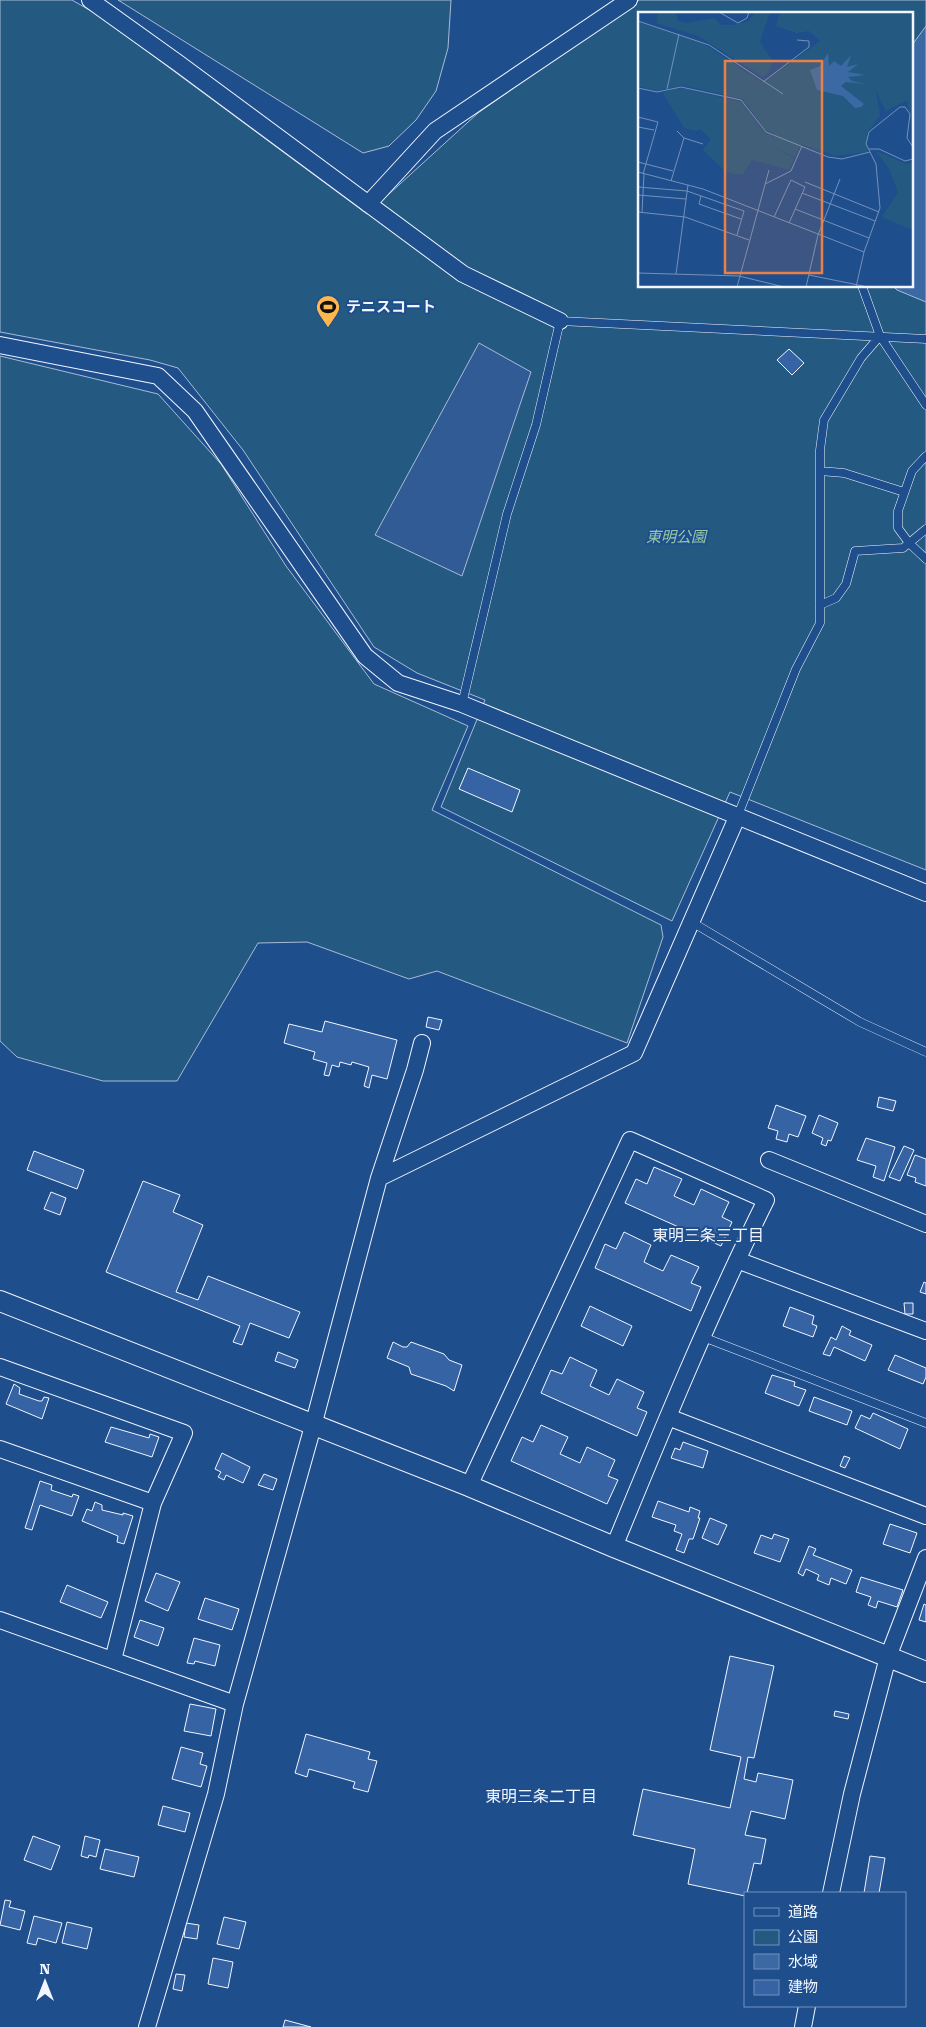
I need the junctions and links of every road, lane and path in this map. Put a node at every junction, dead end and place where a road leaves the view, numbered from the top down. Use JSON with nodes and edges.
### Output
{"nodes":[{"id":1,"x":90,"y":0,"type":"edge"},
{"id":2,"x":629,"y":0,"type":"edge"},
{"id":3,"x":368,"y":204,"type":"junction"},
{"id":4,"x":863,"y":288,"type":"edge"},
{"id":5,"x":560,"y":321,"type":"junction"},
{"id":6,"x":880,"y":336,"type":"junction"},
{"id":7,"x":926,"y":338,"type":"edge"},
{"id":8,"x":0,"y":345,"type":"edge"},
{"id":9,"x":926,"y":405,"type":"edge"},
{"id":10,"x":926,"y":456,"type":"edge"},
{"id":11,"x":820,"y":471,"type":"junction"},
{"id":12,"x":904,"y":492,"type":"junction"},
{"id":13,"x":926,"y":529,"type":"edge"},
{"id":14,"x":909,"y":543,"type":"junction"},
{"id":15,"x":926,"y":559,"type":"edge"},
{"id":16,"x":820,"y":605,"type":"junction"},
{"id":17,"x":462,"y":704,"type":"junction"},
{"id":18,"x":738,"y":815,"type":"junction"},
{"id":19,"x":926,"y":893,"type":"edge"},
{"id":20,"x":690,"y":922,"type":"junction"},
{"id":21,"x":422,"y":1042,"type":"dead end"},
{"id":22,"x":926,"y":1052,"type":"edge"},
{"id":23,"x":769,"y":1160,"type":"dead end"},
{"id":24,"x":378,"y":1178,"type":"junction"},
{"id":25,"x":926,"y":1224,"type":"edge"},
{"id":26,"x":736,"y":1260,"type":"junction"},
{"id":27,"x":0,"y":1301,"type":"edge"},
{"id":28,"x":926,"y":1331,"type":"edge"},
{"id":29,"x":703,"y":1337,"type":"junction"},
{"id":30,"x":0,"y":1367,"type":"edge"},
{"id":31,"x":668,"y":1417,"type":"junction"},
{"id":32,"x":926,"y":1423,"type":"edge"},
{"id":33,"x":313,"y":1426,"type":"junction"},
{"id":34,"x":0,"y":1449,"type":"edge"},
{"id":35,"x":469,"y":1486,"type":"junction"},
{"id":36,"x":153,"y":1503,"type":"junction"},
{"id":37,"x":926,"y":1516,"type":"edge"},
{"id":38,"x":614,"y":1547,"type":"junction"},
{"id":39,"x":926,"y":1558,"type":"edge"},
{"id":40,"x":921,"y":1585,"type":"edge"},
{"id":41,"x":0,"y":1620,"type":"edge"},
{"id":42,"x":888,"y":1657,"type":"junction"},
{"id":43,"x":114,"y":1660,"type":"junction"},
{"id":44,"x":926,"y":1672,"type":"edge"},
{"id":45,"x":234,"y":1704,"type":"junction"},
{"id":46,"x":831,"y":1892,"type":"edge"},
{"id":47,"x":807,"y":2007,"type":"edge"},
{"id":48,"x":147,"y":2027,"type":"edge"},
{"id":49,"x":803,"y":2027,"type":"edge"}],
"edges":[{"from":1,"to":3,"type":"street"},
{"from":2,"to":3,"type":"street"},
{"from":3,"to":5,"type":"street"},
{"from":4,"to":6,"type":"lane"},
{"from":5,"to":6,"type":"lane"},
{"from":5,"to":17,"type":"lane"},
{"from":6,"to":7,"type":"lane"},
{"from":6,"to":9,"type":"lane"},
{"from":6,"to":11,"type":"lane"},
{"from":8,"to":17,"type":"street"},
{"from":10,"to":12,"type":"lane"},
{"from":11,"to":12,"type":"lane"},
{"from":11,"to":16,"type":"lane"},
{"from":12,"to":14,"type":"lane"},
{"from":13,"to":14,"type":"lane"},
{"from":14,"to":15,"type":"lane"},
{"from":14,"to":16,"type":"lane"},
{"from":16,"to":18,"type":"lane"},
{"from":17,"to":18,"type":"street"},
{"from":18,"to":19,"type":"street"},
{"from":18,"to":20,"type":"street"},
{"from":20,"to":22,"type":"lane"},
{"from":20,"to":24,"type":"street"},
{"from":21,"to":24,"type":"street"},
{"from":23,"to":25,"type":"street"},
{"from":24,"to":33,"type":"street"},
{"from":26,"to":28,"type":"street"},
{"from":26,"to":29,"type":"street"},
{"from":26,"to":35,"type":"street"},
{"from":27,"to":33,"type":"street"},
{"from":29,"to":31,"type":"street"},
{"from":29,"to":32,"type":"lane"},
{"from":30,"to":36,"type":"street"},
{"from":31,"to":37,"type":"street"},
{"from":31,"to":38,"type":"street"},
{"from":33,"to":35,"type":"street"},
{"from":33,"to":45,"type":"street"},
{"from":34,"to":36,"type":"street"},
{"from":35,"to":38,"type":"street"},
{"from":36,"to":43,"type":"street"},
{"from":38,"to":42,"type":"street"},
{"from":39,"to":40,"type":"street"},
{"from":40,"to":42,"type":"street"},
{"from":41,"to":43,"type":"street"},
{"from":42,"to":44,"type":"street"},
{"from":42,"to":46,"type":"street"},
{"from":43,"to":45,"type":"street"},
{"from":45,"to":48,"type":"street"},
{"from":47,"to":49,"type":"street"}]}
